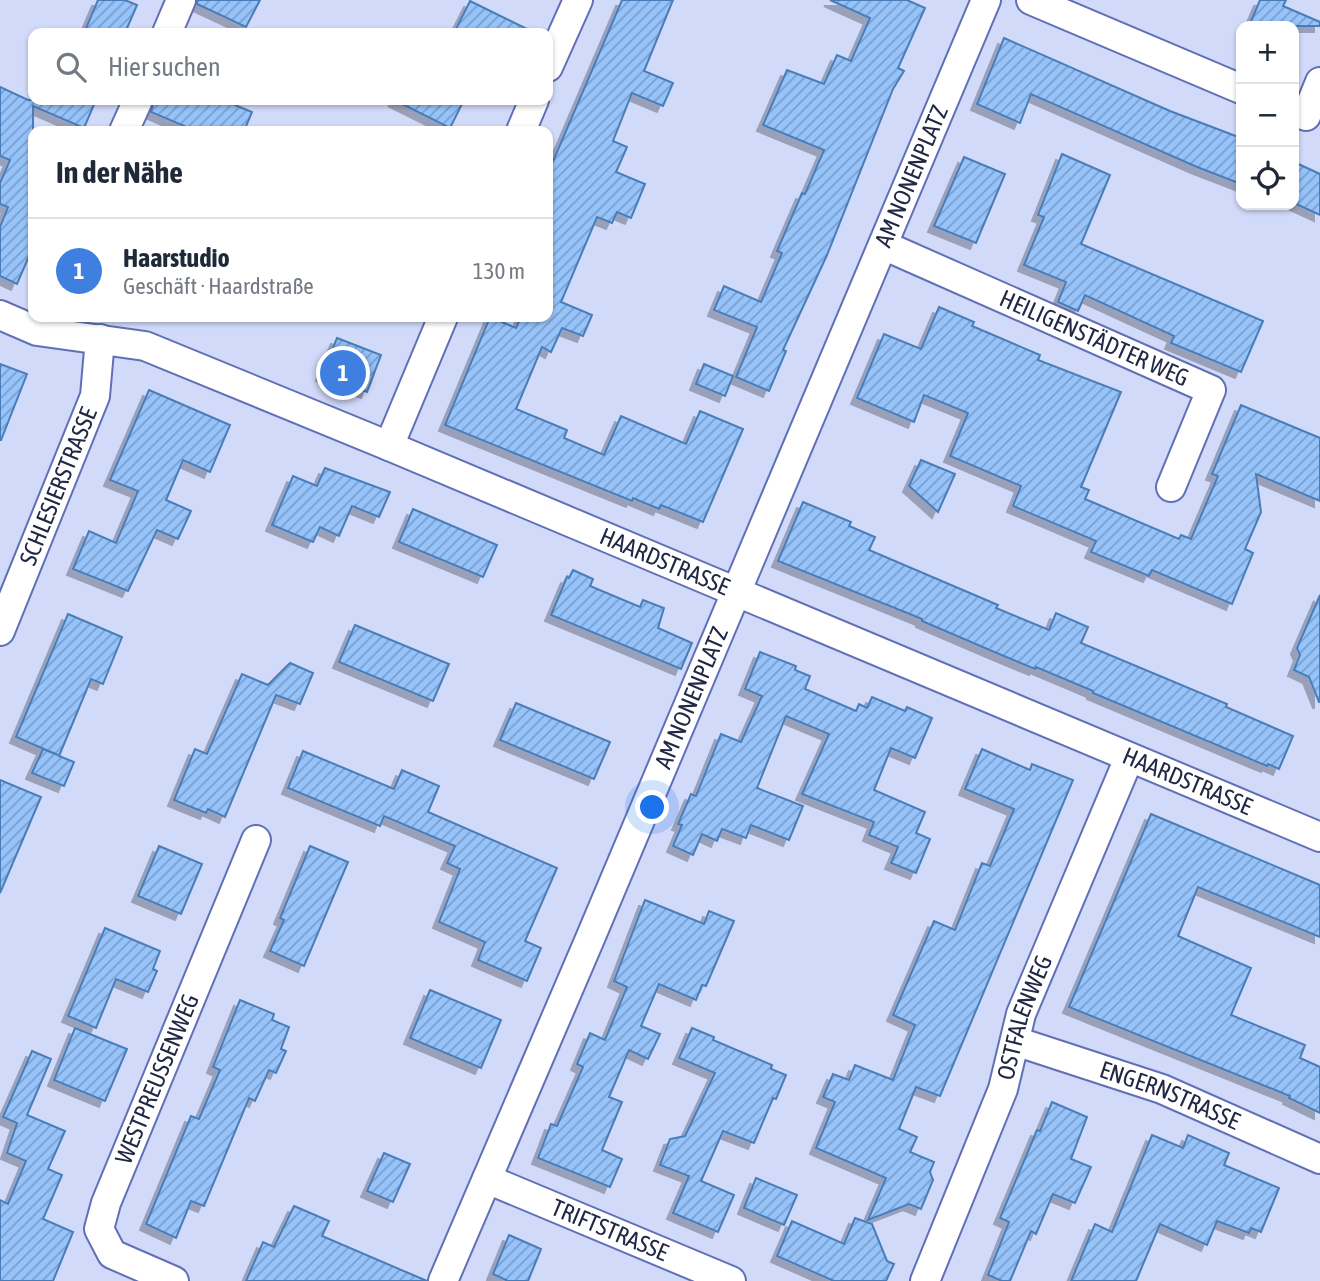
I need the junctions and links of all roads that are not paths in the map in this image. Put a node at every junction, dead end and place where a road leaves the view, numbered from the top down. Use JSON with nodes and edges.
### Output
{"nodes":[{"id":1,"x":181,"y":0,"type":"edge"},
{"id":2,"x":578,"y":0,"type":"edge"},
{"id":3,"x":986,"y":0,"type":"edge"},
{"id":4,"x":1031,"y":0,"type":"edge"},
{"id":5,"x":169,"y":28,"type":"edge"},
{"id":6,"x":553,"y":55,"type":"edge"},
{"id":7,"x":1320,"y":82,"type":"edge"},
{"id":8,"x":1236,"y":87,"type":"edge"},
{"id":9,"x":136,"y":105,"type":"edge"},
{"id":10,"x":532,"y":105,"type":"edge"},
{"id":11,"x":1306,"y":117,"type":"edge"},
{"id":12,"x":126,"y":126,"type":"edge"},
{"id":13,"x":523,"y":126,"type":"edge"},
{"id":14,"x":883,"y":245,"type":"junction"},
{"id":15,"x":0,"y":315,"type":"edge"},
{"id":16,"x":28,"y":321,"type":"edge"},
{"id":17,"x":441,"y":322,"type":"edge"},
{"id":18,"x":40,"y":324,"type":"edge"},
{"id":19,"x":100,"y":339,"type":"junction"},
{"id":20,"x":389,"y":446,"type":"junction"},
{"id":21,"x":1171,"y":487,"type":"dead end"},
{"id":22,"x":736,"y":592,"type":"junction"},
{"id":23,"x":0,"y":632,"type":"edge"},
{"id":24,"x":1129,"y":758,"type":"junction"},
{"id":25,"x":1320,"y":837,"type":"edge"},
{"id":26,"x":256,"y":840,"type":"dead end"},
{"id":27,"x":1015,"y":1041,"type":"junction"},
{"id":28,"x":1320,"y":1159,"type":"edge"},
{"id":29,"x":487,"y":1179,"type":"junction"},
{"id":30,"x":174,"y":1281,"type":"edge"},
{"id":31,"x":443,"y":1281,"type":"edge"},
{"id":32,"x":731,"y":1281,"type":"edge"},
{"id":33,"x":925,"y":1281,"type":"edge"}],
"edges":[{"from":1,"to":5,"type":"street"},
{"from":2,"to":6,"type":"street"},
{"from":3,"to":14,"type":"street","name":"AM NONENPLATZ"},
{"from":4,"to":8,"type":"street"},
{"from":7,"to":11,"type":"street"},
{"from":9,"to":12,"type":"street"},
{"from":10,"to":13,"type":"street"},
{"from":14,"to":21,"type":"street","name":"HEILIGENSTÄDTER WEG"},
{"from":14,"to":22,"type":"street","name":"AM NONENPLATZ"},
{"from":15,"to":16,"type":"street","name":"HAARDSTRASSE"},
{"from":17,"to":20,"type":"street"},
{"from":18,"to":19,"type":"street","name":"HAARDSTRASSE"},
{"from":19,"to":20,"type":"street","name":"HAARDSTRASSE"},
{"from":19,"to":23,"type":"street","name":"SCHLESIERSTRASSE"},
{"from":20,"to":22,"type":"street","name":"HAARDSTRASSE"},
{"from":22,"to":24,"type":"street","name":"HAARDSTRASSE"},
{"from":22,"to":29,"type":"street","name":"AM NONENPLATZ"},
{"from":24,"to":25,"type":"street","name":"HAARDSTRASSE"},
{"from":24,"to":27,"type":"street","name":"OSTFALENWEG"},
{"from":26,"to":30,"type":"street","name":"WESTPREUSSENWEG"},
{"from":27,"to":28,"type":"street","name":"ENGERNSTRASSE"},
{"from":27,"to":33,"type":"street","name":"OSTFALENWEG"},
{"from":29,"to":31,"type":"street","name":"AM NONENPLATZ"},
{"from":29,"to":32,"type":"street","name":"TRIFTSTRASSE"}]}
